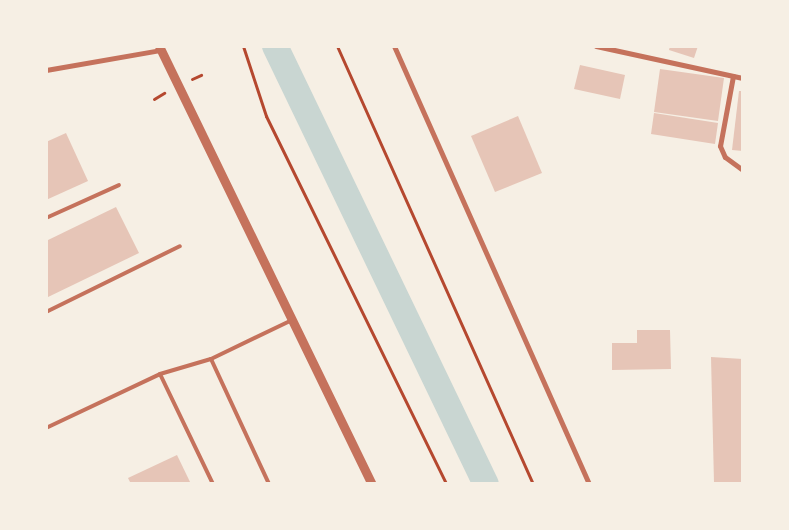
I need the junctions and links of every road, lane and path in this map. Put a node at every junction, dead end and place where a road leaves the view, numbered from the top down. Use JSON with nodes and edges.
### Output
{"nodes":[{"id":1,"x":243,"y":46,"type":"edge"},
{"id":2,"x":337,"y":46,"type":"edge"},
{"id":3,"x":394,"y":46,"type":"edge"},
{"id":4,"x":596,"y":46,"type":"edge"},
{"id":5,"x":160,"y":48,"type":"edge"},
{"id":6,"x":46,"y":70,"type":"edge"},
{"id":7,"x":733,"y":76,"type":"junction"},
{"id":8,"x":743,"y":78,"type":"edge"},
{"id":9,"x":743,"y":170,"type":"edge"},
{"id":10,"x":119,"y":185,"type":"dead end"},
{"id":11,"x":46,"y":218,"type":"edge"},
{"id":12,"x":180,"y":246,"type":"dead end"},
{"id":13,"x":46,"y":312,"type":"edge"},
{"id":14,"x":292,"y":320,"type":"junction"},
{"id":15,"x":211,"y":359,"type":"junction"},
{"id":16,"x":160,"y":374,"type":"junction"},
{"id":17,"x":46,"y":428,"type":"edge"},
{"id":18,"x":214,"y":484,"type":"edge"},
{"id":19,"x":269,"y":484,"type":"edge"},
{"id":20,"x":372,"y":484,"type":"edge"},
{"id":21,"x":446,"y":484,"type":"edge"},
{"id":22,"x":534,"y":484,"type":"edge"},
{"id":23,"x":589,"y":484,"type":"edge"}],
"edges":[{"from":1,"to":21,"type":"path"},
{"from":2,"to":22,"type":"path"},
{"from":3,"to":23,"type":"street"},
{"from":4,"to":7,"type":"street"},
{"from":5,"to":6,"type":"street"},
{"from":5,"to":14,"type":"street"},
{"from":7,"to":8,"type":"street"},
{"from":7,"to":9,"type":"street"},
{"from":10,"to":11,"type":"lane"},
{"from":12,"to":13,"type":"lane"},
{"from":14,"to":15,"type":"lane"},
{"from":14,"to":20,"type":"street"},
{"from":15,"to":16,"type":"lane"},
{"from":15,"to":19,"type":"lane"},
{"from":16,"to":17,"type":"lane"},
{"from":16,"to":18,"type":"lane"}]}
